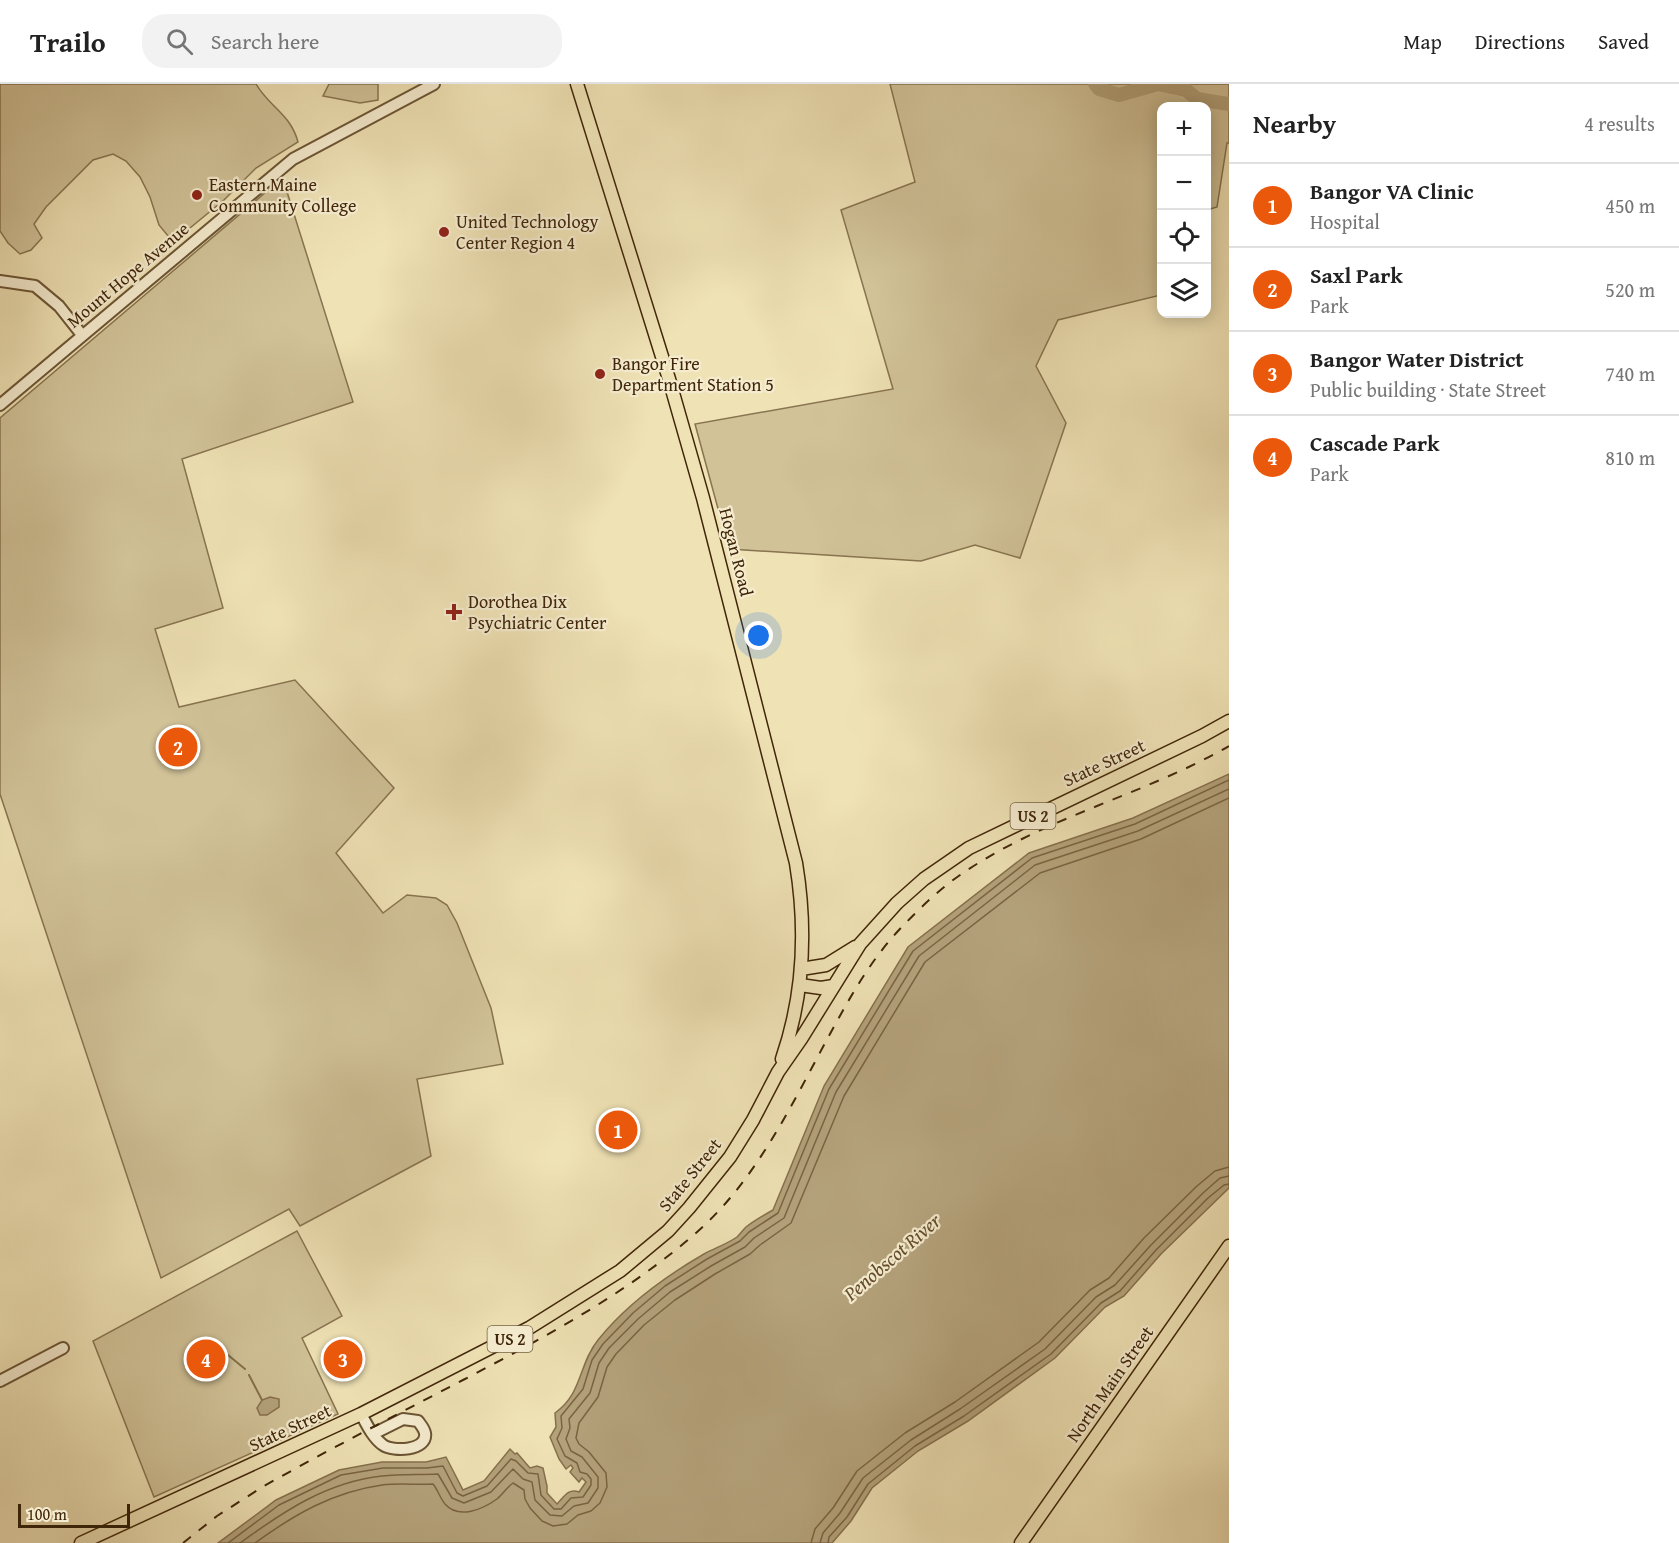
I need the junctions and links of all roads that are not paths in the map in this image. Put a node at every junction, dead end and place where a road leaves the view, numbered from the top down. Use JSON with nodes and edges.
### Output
{"nodes":[{"id":1,"x":434,"y":84,"type":"edge"},
{"id":2,"x":577,"y":84,"type":"edge"},
{"id":3,"x":0,"y":281,"type":"edge"},
{"id":4,"x":81,"y":335,"type":"junction"},
{"id":5,"x":0,"y":405,"type":"edge"},
{"id":6,"x":1229,"y":721,"type":"edge"},
{"id":7,"x":860,"y":944,"type":"junction"},
{"id":8,"x":801,"y":969,"type":"junction"},
{"id":9,"x":800,"y":985,"type":"junction"},
{"id":10,"x":833,"y":986,"type":"junction"},
{"id":11,"x":777,"y":1072,"type":"junction"},
{"id":12,"x":1229,"y":1246,"type":"edge"},
{"id":13,"x":63,"y":1348,"type":"dead end"},
{"id":14,"x":0,"y":1381,"type":"edge"},
{"id":15,"x":361,"y":1414,"type":"junction"},
{"id":16,"x":373,"y":1434,"type":"dead end"},
{"id":17,"x":81,"y":1543,"type":"edge"},
{"id":18,"x":1022,"y":1543,"type":"edge"}],
"edges":[{"from":1,"to":4,"type":"street","name":"Mount Hope Avenue"},
{"from":2,"to":8,"type":"main road","name":"Hogan Road"},
{"from":3,"to":4,"type":"street"},
{"from":4,"to":5,"type":"street","name":"Mount Hope Avenue"},
{"from":6,"to":7,"type":"main road","name":"State Street","number":"US 2"},
{"from":7,"to":8,"type":"main road"},
{"from":7,"to":10,"type":"main road","name":"State Street","number":"US 2"},
{"from":8,"to":9,"type":"main road","name":"Hogan Road"},
{"from":9,"to":10,"type":"main road"},
{"from":9,"to":11,"type":"main road","name":"Hogan Road"},
{"from":10,"to":11,"type":"main road","name":"State Street","number":"US 2"},
{"from":11,"to":15,"type":"main road","name":"State Street","number":"US 2"},
{"from":12,"to":18,"type":"main road","name":"North Main Street"},
{"from":13,"to":14,"type":"street"},
{"from":15,"to":16,"type":"street"},
{"from":15,"to":17,"type":"main road","name":"State Street","number":"US 2"}]}
